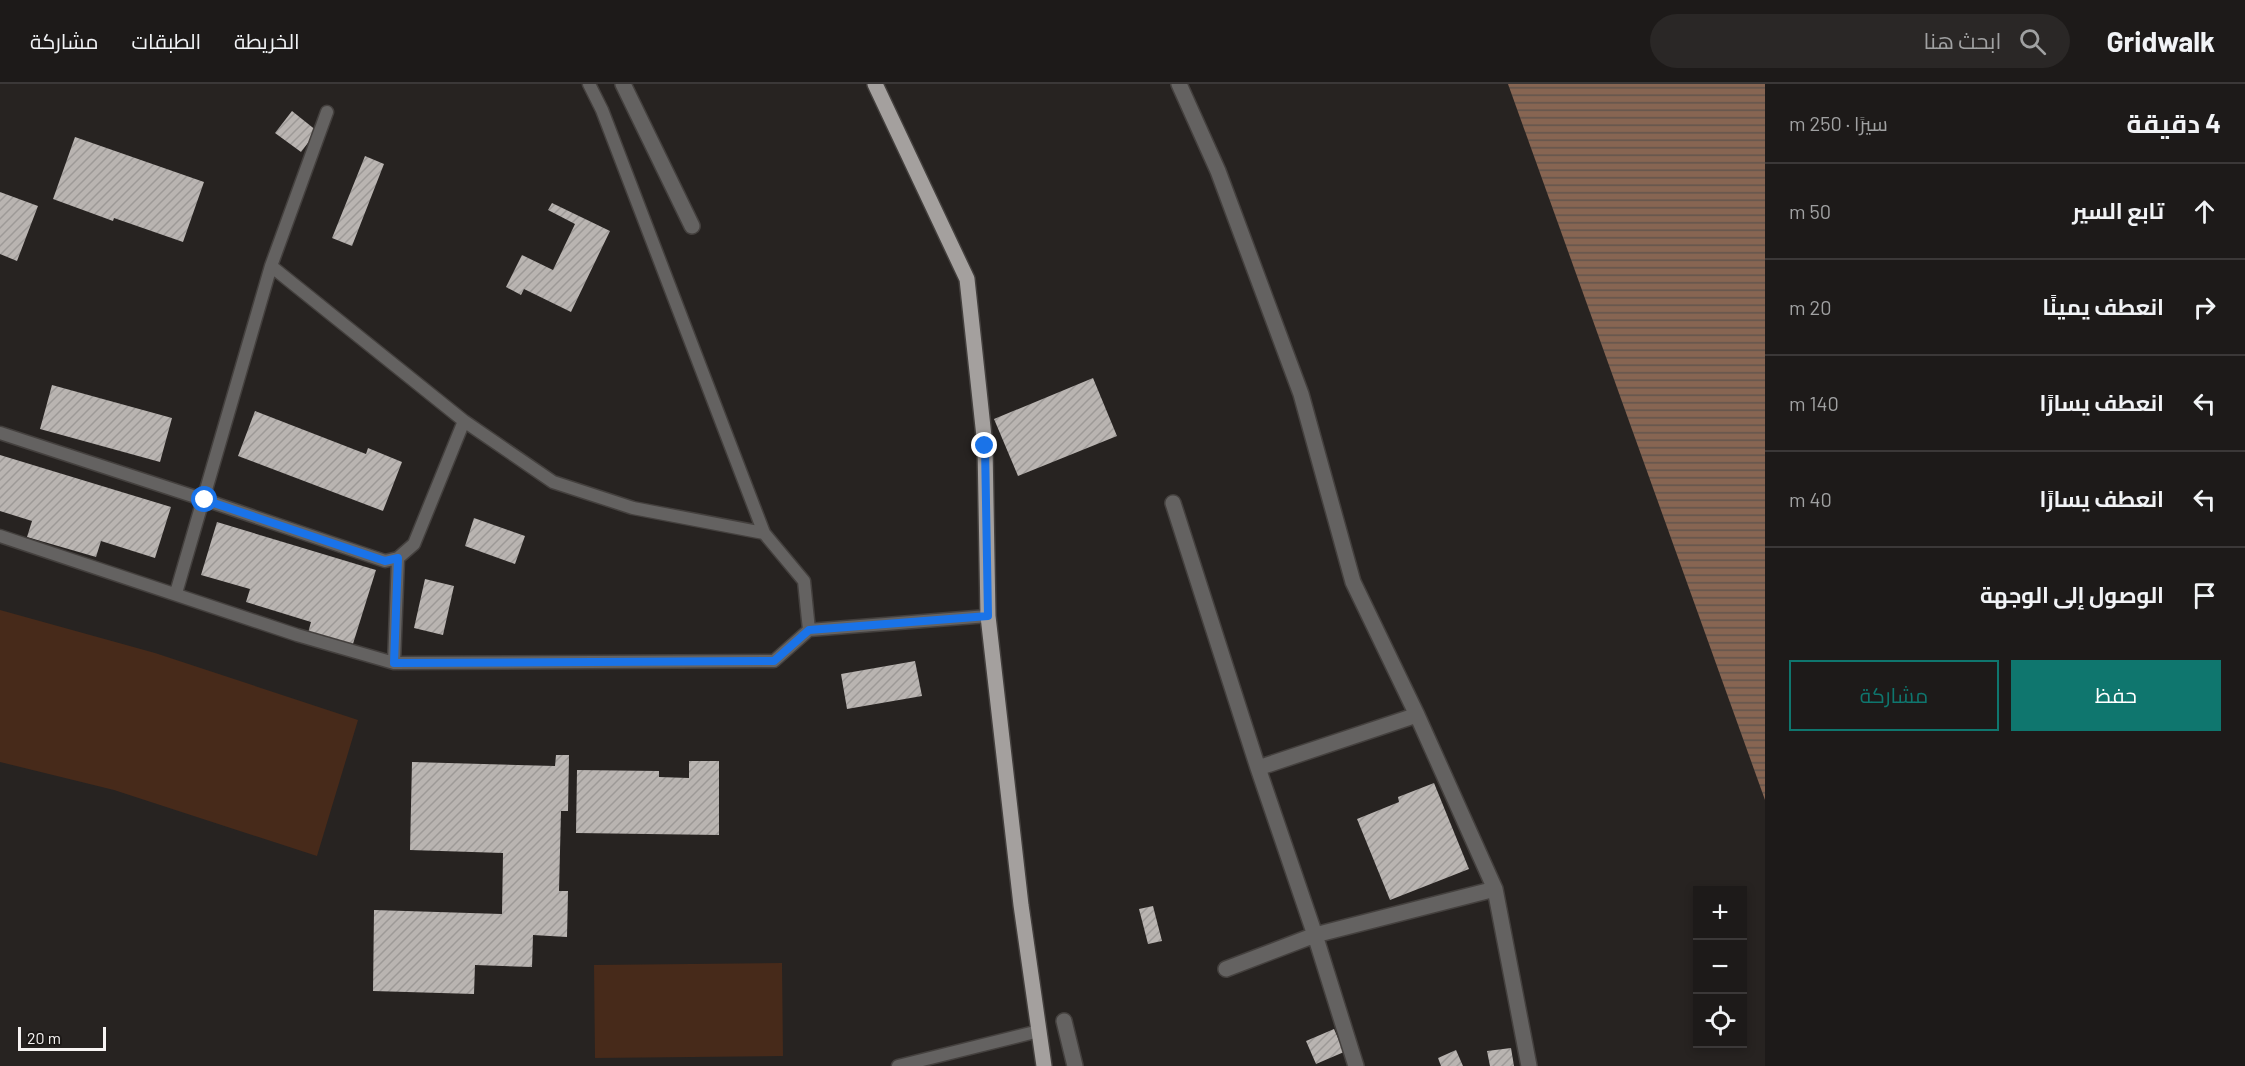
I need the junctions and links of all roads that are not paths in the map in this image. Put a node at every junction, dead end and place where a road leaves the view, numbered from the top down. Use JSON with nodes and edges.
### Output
{"nodes":[{"id":1,"x":589,"y":84,"type":"edge"},
{"id":2,"x":623,"y":84,"type":"edge"},
{"id":3,"x":876,"y":84,"type":"edge"},
{"id":4,"x":1179,"y":84,"type":"edge"},
{"id":5,"x":327,"y":112,"type":"dead end"},
{"id":6,"x":692,"y":226,"type":"dead end"},
{"id":7,"x":271,"y":266,"type":"junction"},
{"id":8,"x":464,"y":420,"type":"junction"},
{"id":9,"x":0,"y":433,"type":"edge"},
{"id":10,"x":205,"y":500,"type":"junction"},
{"id":11,"x":1173,"y":503,"type":"dead end"},
{"id":12,"x":764,"y":533,"type":"junction"},
{"id":13,"x":0,"y":537,"type":"edge"},
{"id":14,"x":398,"y":558,"type":"junction"},
{"id":15,"x":176,"y":593,"type":"junction"},
{"id":16,"x":988,"y":616,"type":"junction"},
{"id":17,"x":809,"y":630,"type":"junction"},
{"id":18,"x":394,"y":663,"type":"junction"},
{"id":19,"x":1417,"y":714,"type":"junction"},
{"id":20,"x":1258,"y":768,"type":"junction"},
{"id":21,"x":1495,"y":889,"type":"junction"},
{"id":22,"x":1315,"y":935,"type":"junction"},
{"id":23,"x":1226,"y":969,"type":"dead end"},
{"id":24,"x":1064,"y":1021,"type":"dead end"},
{"id":25,"x":1039,"y":1031,"type":"junction"},
{"id":26,"x":898,"y":1066,"type":"edge"},
{"id":27,"x":1044,"y":1066,"type":"edge"},
{"id":28,"x":1075,"y":1066,"type":"edge"},
{"id":29,"x":1356,"y":1066,"type":"edge"},
{"id":30,"x":1529,"y":1066,"type":"edge"}],
"edges":[{"from":1,"to":12,"type":"lane"},
{"from":2,"to":6,"type":"street"},
{"from":3,"to":16,"type":"main road"},
{"from":4,"to":19,"type":"street"},
{"from":5,"to":7,"type":"lane"},
{"from":7,"to":8,"type":"lane"},
{"from":7,"to":10,"type":"lane"},
{"from":8,"to":12,"type":"lane"},
{"from":8,"to":14,"type":"lane"},
{"from":9,"to":10,"type":"lane"},
{"from":10,"to":14,"type":"lane"},
{"from":10,"to":15,"type":"lane"},
{"from":11,"to":20,"type":"street"},
{"from":12,"to":17,"type":"lane"},
{"from":13,"to":15,"type":"lane"},
{"from":14,"to":18,"type":"lane"},
{"from":15,"to":18,"type":"lane"},
{"from":16,"to":17,"type":"lane"},
{"from":16,"to":25,"type":"main road"},
{"from":17,"to":18,"type":"lane"},
{"from":19,"to":20,"type":"street"},
{"from":19,"to":21,"type":"street"},
{"from":20,"to":22,"type":"street"},
{"from":21,"to":22,"type":"street"},
{"from":21,"to":30,"type":"street"},
{"from":22,"to":23,"type":"street"},
{"from":22,"to":29,"type":"street"},
{"from":24,"to":28,"type":"street"},
{"from":25,"to":26,"type":"lane"},
{"from":25,"to":27,"type":"main road"}]}
